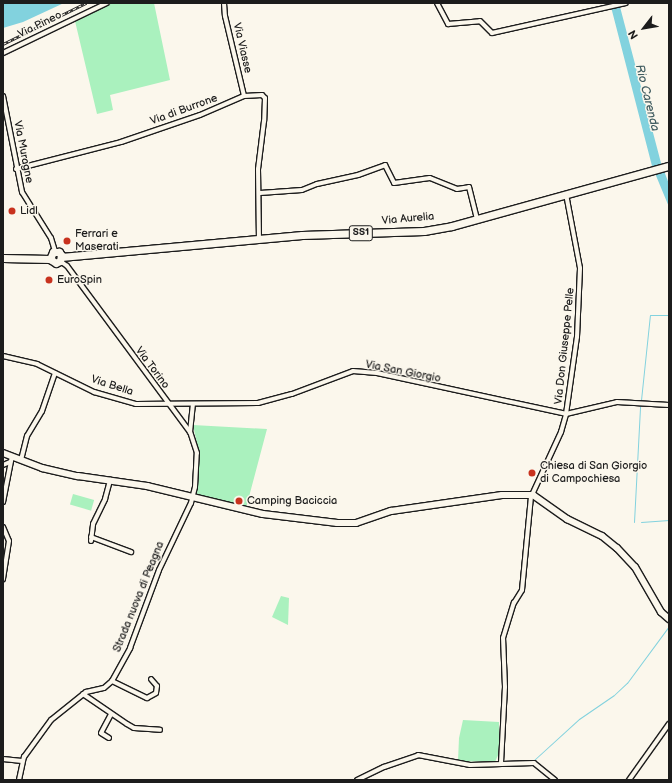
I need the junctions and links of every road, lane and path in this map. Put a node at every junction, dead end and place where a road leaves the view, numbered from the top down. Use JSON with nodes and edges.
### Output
{"nodes":[{"id":1,"x":107,"y":3,"type":"edge"},
{"id":2,"x":224,"y":3,"type":"edge"},
{"id":3,"x":437,"y":3,"type":"edge"},
{"id":4,"x":626,"y":3,"type":"edge"},
{"id":5,"x":3,"y":53,"type":"edge"},
{"id":6,"x":3,"y":96,"type":"edge"},
{"id":7,"x":244,"y":96,"type":"junction"},
{"id":8,"x":666,"y":166,"type":"edge"},
{"id":9,"x":16,"y":169,"type":"junction"},
{"id":10,"x":260,"y":193,"type":"junction"},
{"id":11,"x":566,"y":194,"type":"junction"},
{"id":12,"x":477,"y":219,"type":"junction"},
{"id":13,"x":259,"y":239,"type":"junction"},
{"id":14,"x":55,"y":251,"type":"junction"},
{"id":15,"x":3,"y":258,"type":"edge"},
{"id":16,"x":50,"y":259,"type":"junction"},
{"id":17,"x":61,"y":259,"type":"junction"},
{"id":18,"x":3,"y":356,"type":"edge"},
{"id":19,"x":54,"y":373,"type":"junction"},
{"id":20,"x":167,"y":402,"type":"junction"},
{"id":21,"x":193,"y":404,"type":"junction"},
{"id":22,"x":669,"y":405,"type":"edge"},
{"id":23,"x":566,"y":414,"type":"junction"},
{"id":24,"x":190,"y":432,"type":"junction"},
{"id":25,"x":3,"y":453,"type":"edge"},
{"id":26,"x":11,"y":459,"type":"junction"},
{"id":27,"x":21,"y":460,"type":"junction"},
{"id":28,"x":3,"y":465,"type":"edge"},
{"id":29,"x":110,"y":480,"type":"junction"},
{"id":30,"x":533,"y":495,"type":"junction"},
{"id":31,"x":193,"y":498,"type":"junction"},
{"id":32,"x":3,"y":502,"type":"edge"},
{"id":33,"x":3,"y":527,"type":"edge"},
{"id":34,"x":131,"y":552,"type":"dead end"},
{"id":35,"x":3,"y":580,"type":"edge"},
{"id":36,"x":669,"y":619,"type":"edge"},
{"id":37,"x":151,"y":679,"type":"dead end"},
{"id":38,"x":112,"y":681,"type":"junction"},
{"id":39,"x":84,"y":694,"type":"junction"},
{"id":40,"x":111,"y":714,"type":"junction"},
{"id":41,"x":669,"y":724,"type":"edge"},
{"id":42,"x":160,"y":730,"type":"dead end"},
{"id":43,"x":110,"y":738,"type":"dead end"},
{"id":44,"x":3,"y":759,"type":"edge"},
{"id":45,"x":22,"y":761,"type":"junction"},
{"id":46,"x":501,"y":763,"type":"junction"},
{"id":47,"x":19,"y":780,"type":"edge"},
{"id":48,"x":357,"y":780,"type":"edge"},
{"id":49,"x":555,"y":780,"type":"edge"},
{"id":50,"x":630,"y":780,"type":"edge"}],
"edges":[{"from":1,"to":5,"type":"street","name":"Via Pineo"},
{"from":2,"to":7,"type":"street","name":"Via Viasse"},
{"from":3,"to":4,"type":"street"},
{"from":6,"to":9,"type":"street","name":"Via Muragne"},
{"from":7,"to":9,"type":"street","name":"Via di Burrone"},
{"from":7,"to":10,"type":"street","name":"Via di Burrone"},
{"from":8,"to":11,"type":"main road","name":"Via Aurelia","number":"SS1"},
{"from":9,"to":14,"type":"street","name":"Via Muragne"},
{"from":10,"to":12,"type":"street"},
{"from":10,"to":13,"type":"street","name":"Via di Burrone"},
{"from":11,"to":12,"type":"main road","name":"Via Aurelia","number":"SS1"},
{"from":11,"to":23,"type":"street","name":"Via Don Giuseppe Pelle"},
{"from":12,"to":13,"type":"main road","name":"Via Aurelia","number":"SS1"},
{"from":13,"to":17,"type":"main road","name":"Via Aurelia","number":"SS1"},
{"from":14,"to":16,"type":"main road"},
{"from":14,"to":17,"type":"main road"},
{"from":15,"to":16,"type":"main road","name":"Via Aurelia","number":"SS1"},
{"from":16,"to":17,"type":"main road","name":"Via Aurelia","number":"SS1"},
{"from":17,"to":20,"type":"street","name":"Via Torino"},
{"from":18,"to":19,"type":"street","name":"Via Bella"},
{"from":19,"to":20,"type":"street","name":"Via Bella"},
{"from":19,"to":27,"type":"street"},
{"from":20,"to":21,"type":"street","name":"Via San Giorgio"},
{"from":20,"to":24,"type":"street","name":"Via Torino"},
{"from":21,"to":23,"type":"street","name":"Via San Giorgio"},
{"from":21,"to":24,"type":"street"},
{"from":22,"to":23,"type":"street"},
{"from":23,"to":30,"type":"street","name":"Via Don Giuseppe Pelle"},
{"from":24,"to":31,"type":"street","name":"Via Torino"},
{"from":25,"to":26,"type":"main road"},
{"from":26,"to":27,"type":"main road"},
{"from":26,"to":28,"type":"street"},
{"from":26,"to":32,"type":"street"},
{"from":27,"to":29,"type":"main road"},
{"from":29,"to":31,"type":"main road"},
{"from":29,"to":34,"type":"street"},
{"from":30,"to":31,"type":"main road"},
{"from":30,"to":36,"type":"main road"},
{"from":30,"to":46,"type":"street","name":"Via Don Giuseppe Pelle"},
{"from":31,"to":38,"type":"street","name":"Strada nuova di Peagna"},
{"from":33,"to":35,"type":"street"},
{"from":37,"to":38,"type":"street"},
{"from":38,"to":39,"type":"street"},
{"from":39,"to":40,"type":"street"},
{"from":39,"to":45,"type":"street"},
{"from":40,"to":42,"type":"street"},
{"from":40,"to":43,"type":"street"},
{"from":41,"to":50,"type":"street"},
{"from":44,"to":45,"type":"street"},
{"from":45,"to":47,"type":"street"},
{"from":46,"to":48,"type":"street"},
{"from":46,"to":49,"type":"street"}]}
